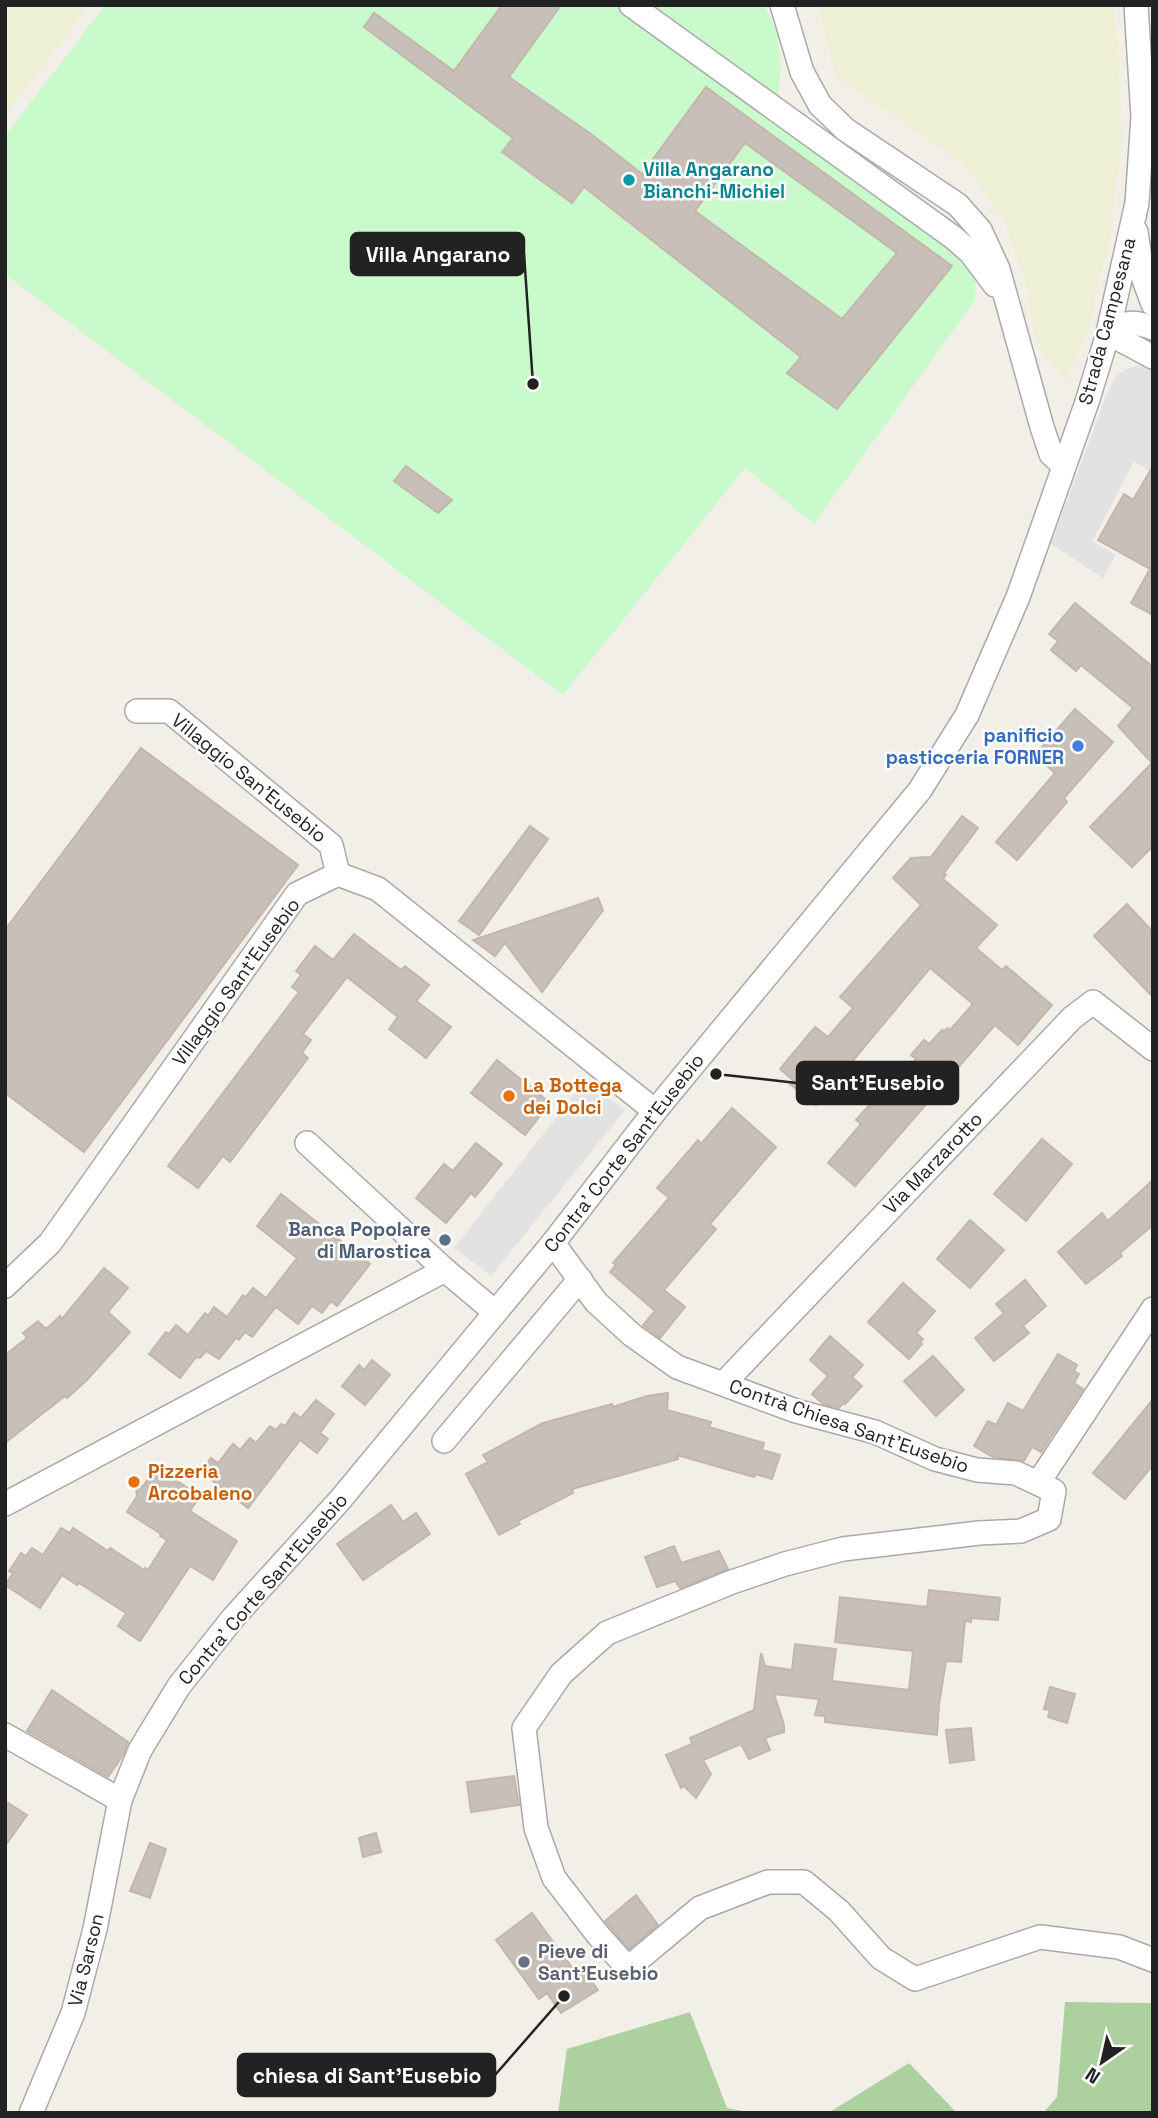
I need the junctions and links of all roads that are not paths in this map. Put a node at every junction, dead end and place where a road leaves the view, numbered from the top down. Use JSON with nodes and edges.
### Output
{"nodes":[{"id":1,"x":631,"y":5,"type":"edge"},
{"id":2,"x":782,"y":5,"type":"edge"},
{"id":3,"x":1136,"y":5,"type":"edge"},
{"id":4,"x":1135,"y":213,"type":"junction"},
{"id":5,"x":1153,"y":304,"type":"edge"},
{"id":6,"x":1009,"y":305,"type":"junction"},
{"id":7,"x":1153,"y":328,"type":"edge"},
{"id":8,"x":1108,"y":333,"type":"junction"},
{"id":9,"x":1153,"y":357,"type":"edge"},
{"id":10,"x":1063,"y":465,"type":"junction"},
{"id":11,"x":137,"y":711,"type":"dead end"},
{"id":12,"x":338,"y":874,"type":"junction"},
{"id":13,"x":1153,"y":1049,"type":"edge"},
{"id":14,"x":655,"y":1111,"type":"junction"},
{"id":15,"x":307,"y":1143,"type":"dead end"},
{"id":16,"x":553,"y":1243,"type":"junction"},
{"id":17,"x":445,"y":1270,"type":"junction"},
{"id":18,"x":580,"y":1279,"type":"junction"},
{"id":19,"x":5,"y":1286,"type":"edge"},
{"id":20,"x":1153,"y":1309,"type":"edge"},
{"id":21,"x":495,"y":1312,"type":"junction"},
{"id":22,"x":724,"y":1383,"type":"junction"},
{"id":23,"x":444,"y":1441,"type":"dead end"},
{"id":24,"x":1038,"y":1483,"type":"junction"},
{"id":25,"x":5,"y":1504,"type":"edge"},
{"id":26,"x":5,"y":1735,"type":"edge"},
{"id":27,"x":120,"y":1800,"type":"junction"},
{"id":28,"x":1153,"y":1960,"type":"edge"},
{"id":29,"x":31,"y":2113,"type":"edge"}],
"edges":[{"from":1,"to":6,"type":"street"},
{"from":2,"to":6,"type":"street"},
{"from":3,"to":4,"type":"street","name":"Strada Campesana"},
{"from":4,"to":5,"type":"street"},
{"from":4,"to":8,"type":"street","name":"Strada Campesana"},
{"from":6,"to":10,"type":"street"},
{"from":7,"to":8,"type":"street"},
{"from":8,"to":9,"type":"street"},
{"from":8,"to":10,"type":"street","name":"Strada Campesana"},
{"from":10,"to":14,"type":"street","name":"Contra' Corte Sant'Eusebio"},
{"from":11,"to":12,"type":"street","name":"Villaggio San'Eusebio"},
{"from":12,"to":14,"type":"street"},
{"from":12,"to":19,"type":"street","name":"Villaggio Sant'Eusebio"},
{"from":13,"to":22,"type":"street","name":"Via Marzarotto"},
{"from":14,"to":16,"type":"street","name":"Contra' Corte Sant'Eusebio"},
{"from":15,"to":17,"type":"street"},
{"from":16,"to":18,"type":"street","name":"Contrà Chiesa Sant'Eusebio"},
{"from":16,"to":21,"type":"street","name":"Contra' Corte Sant'Eusebio"},
{"from":17,"to":21,"type":"street"},
{"from":17,"to":25,"type":"street"},
{"from":18,"to":22,"type":"street","name":"Contrà Chiesa Sant'Eusebio"},
{"from":18,"to":23,"type":"street"},
{"from":20,"to":24,"type":"street"},
{"from":21,"to":27,"type":"street","name":"Contra' Corte Sant'Eusebio"},
{"from":22,"to":24,"type":"street","name":"Contrà Chiesa Sant'Eusebio"},
{"from":24,"to":28,"type":"street"},
{"from":26,"to":27,"type":"street"},
{"from":27,"to":29,"type":"street","name":"Via Sarson"}]}
